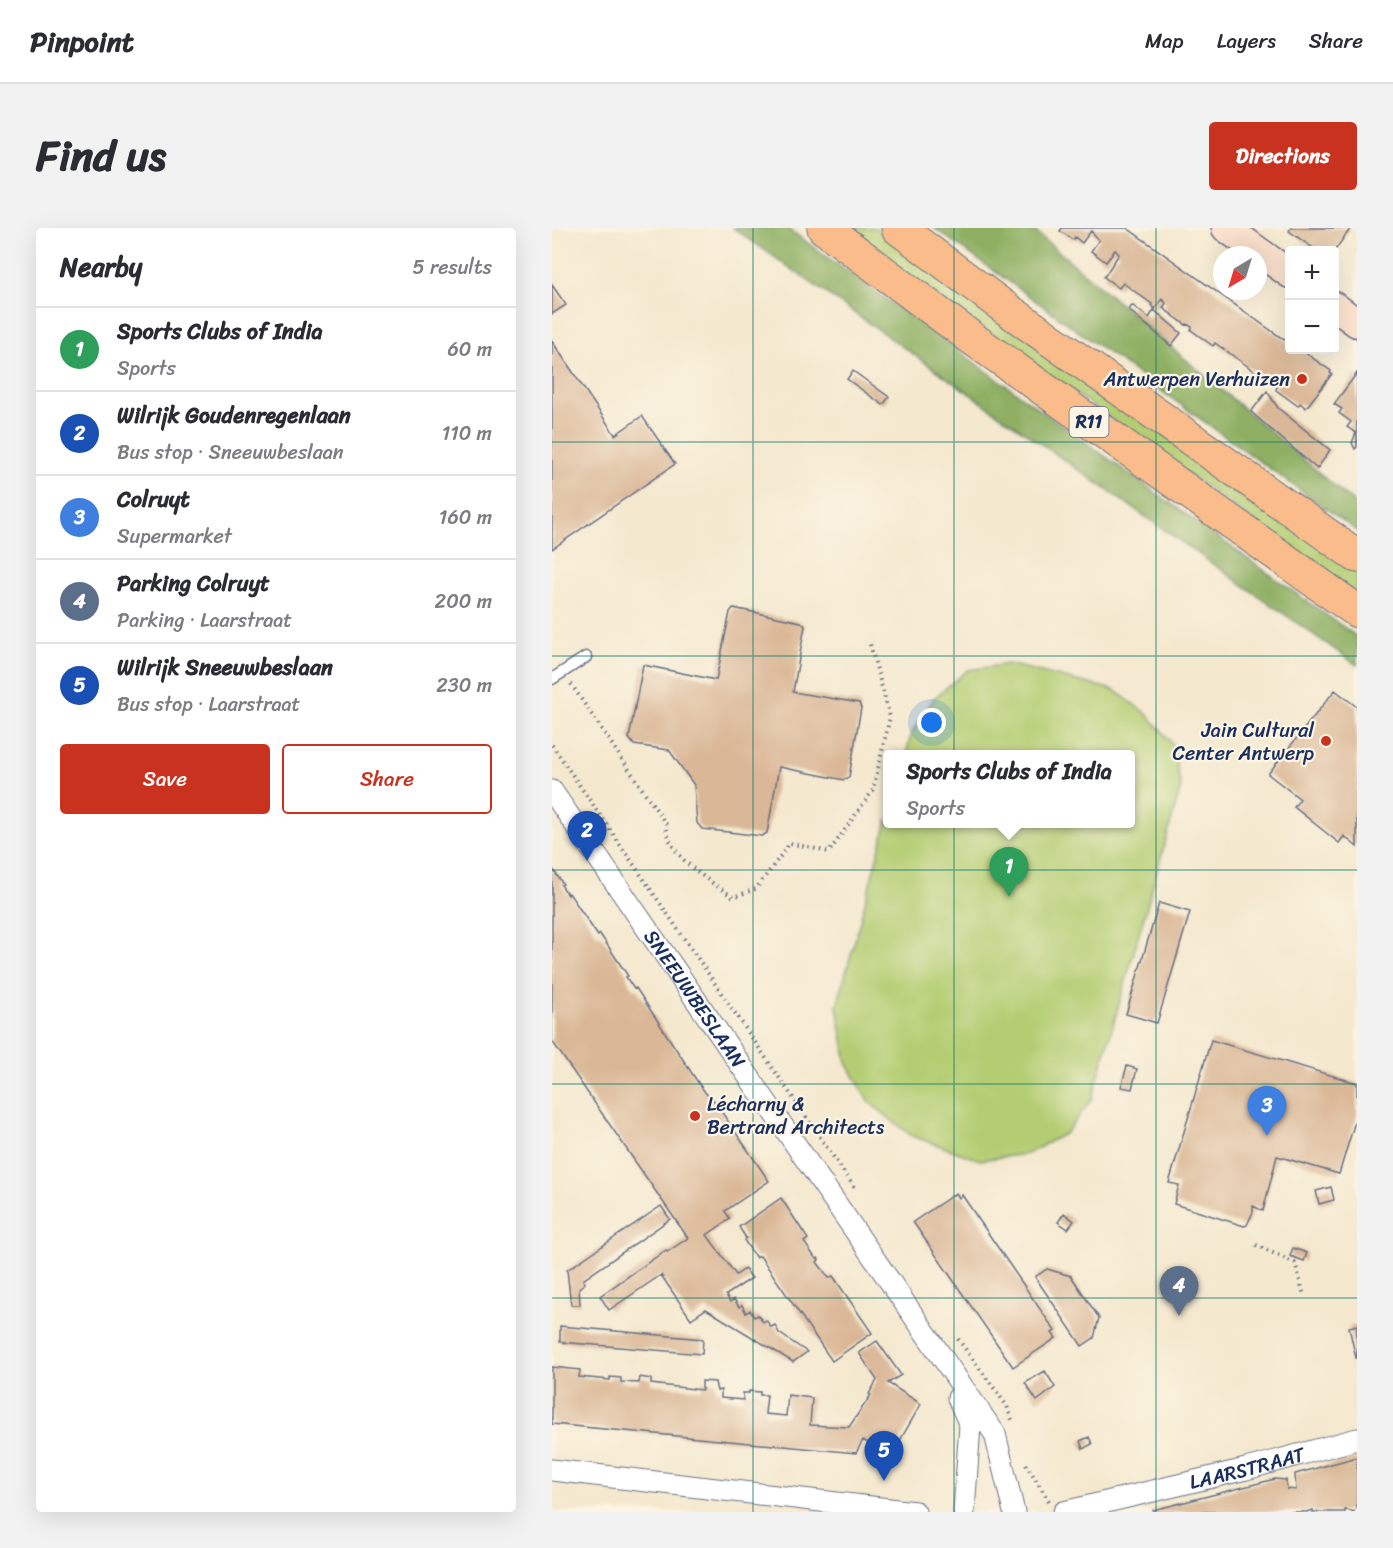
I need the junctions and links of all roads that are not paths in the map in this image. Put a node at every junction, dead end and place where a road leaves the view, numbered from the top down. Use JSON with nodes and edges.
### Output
{"nodes":[{"id":1,"x":824,"y":228,"type":"edge"},
{"id":2,"x":898,"y":228,"type":"edge"},
{"id":3,"x":1226,"y":228,"type":"edge"},
{"id":4,"x":1285,"y":270,"type":"edge"},
{"id":5,"x":1339,"y":309,"type":"edge"},
{"id":6,"x":1357,"y":323,"type":"edge"},
{"id":7,"x":1357,"y":556,"type":"edge"},
{"id":8,"x":1357,"y":611,"type":"edge"},
{"id":9,"x":586,"y":657,"type":"dead end"},
{"id":10,"x":552,"y":679,"type":"edge"},
{"id":11,"x":552,"y":791,"type":"edge"},
{"id":12,"x":939,"y":1353,"type":"junction"},
{"id":13,"x":1357,"y":1439,"type":"edge"},
{"id":14,"x":552,"y":1470,"type":"edge"},
{"id":15,"x":804,"y":1505,"type":"edge"},
{"id":16,"x":915,"y":1512,"type":"edge"},
{"id":17,"x":964,"y":1512,"type":"edge"},
{"id":18,"x":1014,"y":1512,"type":"edge"},
{"id":19,"x":1064,"y":1512,"type":"edge"}],
"edges":[{"from":1,"to":8,"type":"highway","number":"R11"},
{"from":2,"to":7,"type":"highway","number":"R11"},
{"from":3,"to":4,"type":"street"},
{"from":5,"to":6,"type":"street"},
{"from":9,"to":10,"type":"lane"},
{"from":11,"to":12,"type":"street","name":"SNEEUWBESLAAN"},
{"from":12,"to":17,"type":"street","name":"SNEEUWBESLAAN"},
{"from":12,"to":18,"type":"street","name":"SNEEUWBESLAAN"},
{"from":13,"to":19,"type":"street","name":"LAARSTRAAT"},
{"from":14,"to":15,"type":"street"},
{"from":15,"to":16,"type":"street"}]}
